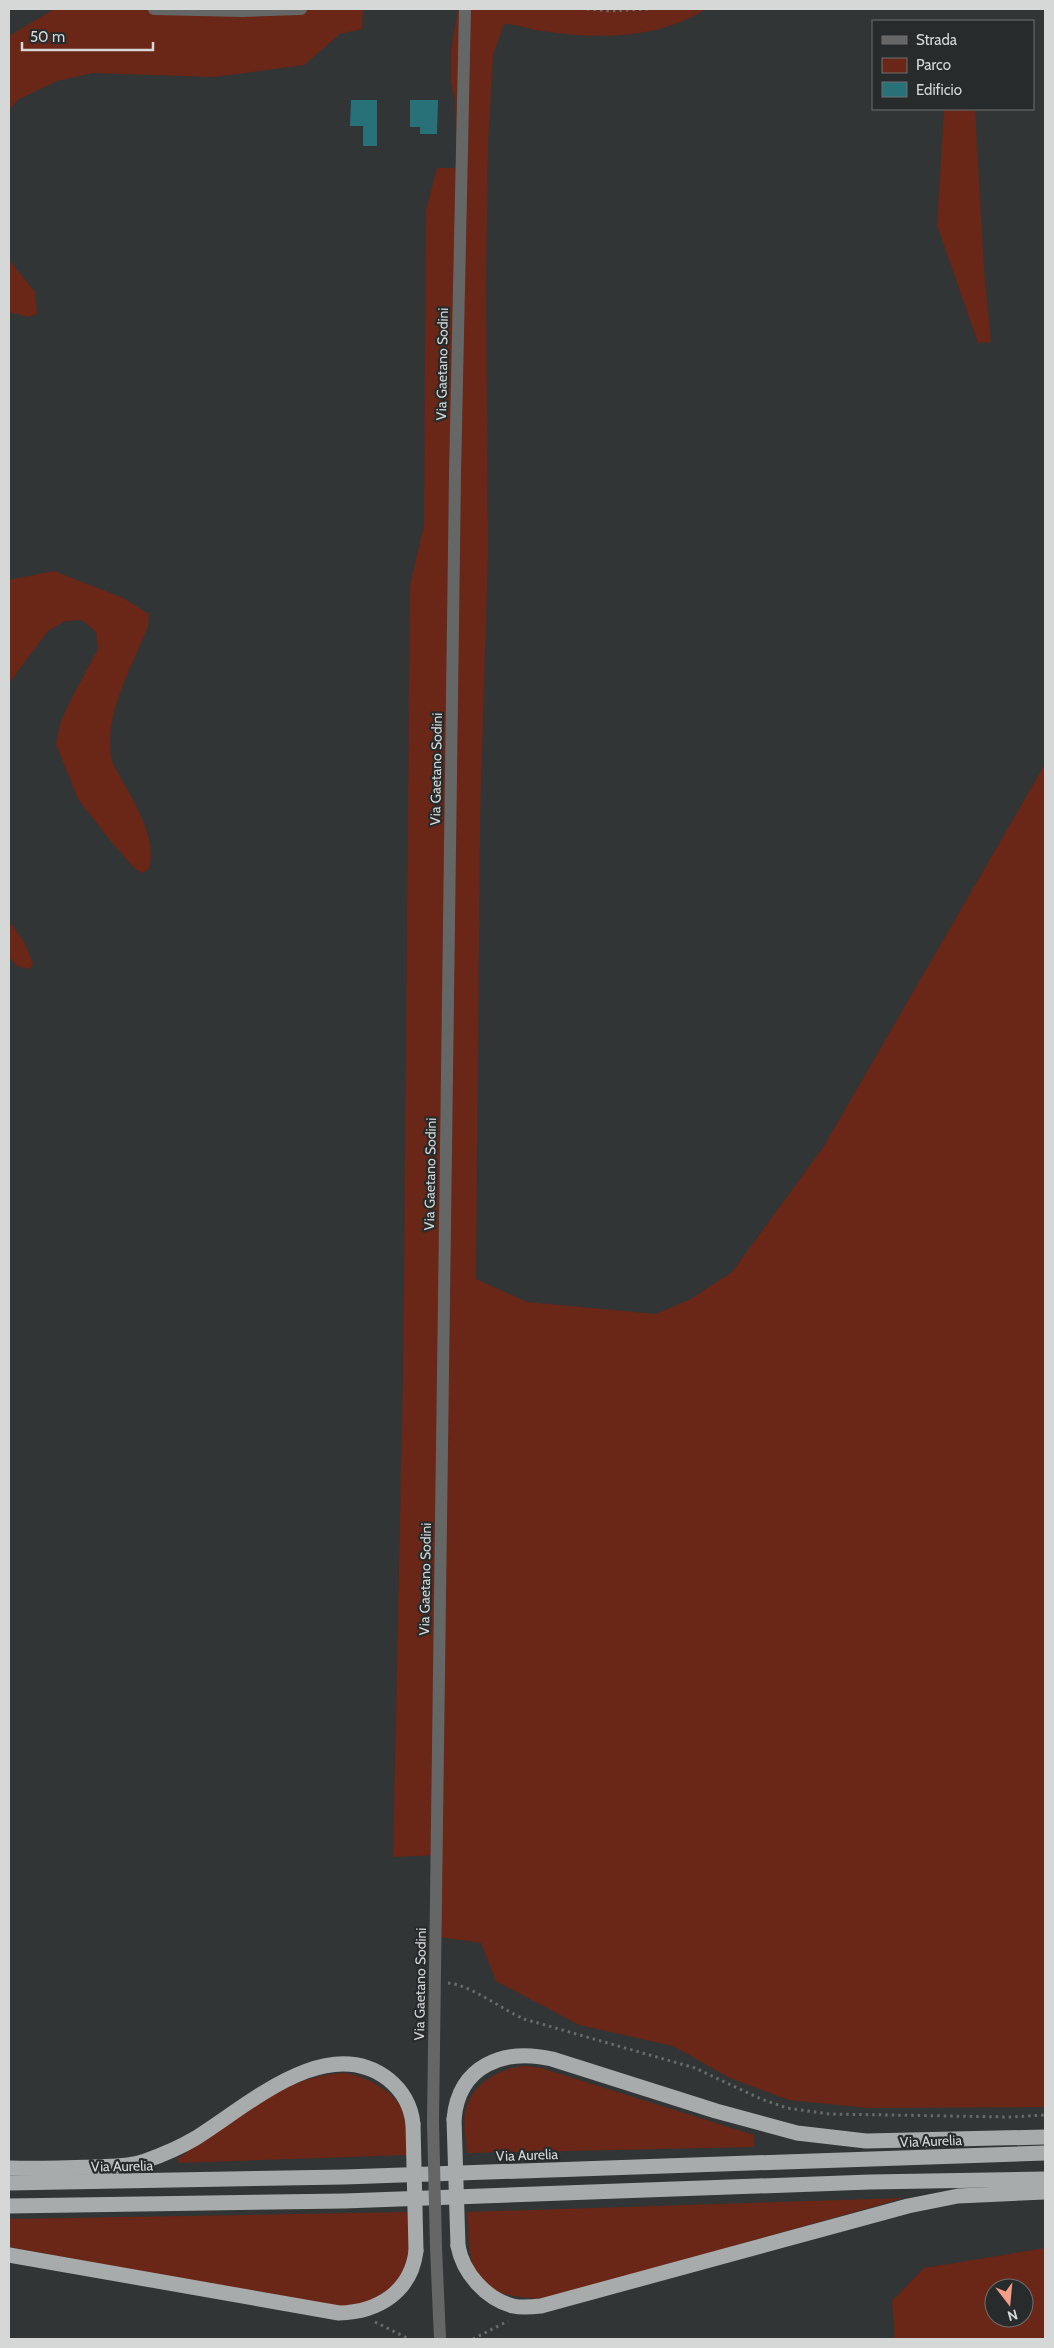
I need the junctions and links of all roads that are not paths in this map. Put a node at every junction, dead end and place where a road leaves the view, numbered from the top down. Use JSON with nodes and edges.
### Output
{"nodes":[{"id":1,"x":154,"y":9,"type":"edge"},
{"id":2,"x":301,"y":9,"type":"edge"},
{"id":3,"x":465,"y":9,"type":"edge"},
{"id":4,"x":1045,"y":2137,"type":"edge"},
{"id":5,"x":1045,"y":2153,"type":"edge"},
{"id":6,"x":9,"y":2168,"type":"edge"},
{"id":7,"x":1045,"y":2179,"type":"edge"},
{"id":8,"x":9,"y":2183,"type":"edge"},
{"id":9,"x":1045,"y":2192,"type":"edge"},
{"id":10,"x":9,"y":2206,"type":"edge"},
{"id":11,"x":9,"y":2255,"type":"edge"},
{"id":12,"x":440,"y":2339,"type":"edge"}],
"edges":[{"from":1,"to":2,"type":"street"},
{"from":3,"to":12,"type":"street","name":"Via Gaetano Sodini","bridge":true},
{"from":4,"to":9,"type":"highway","bridge":true},
{"from":5,"to":8,"type":"highway","name":"Via Aurelia"},
{"from":6,"to":11,"type":"highway","bridge":true},
{"from":7,"to":10,"type":"highway"}]}
